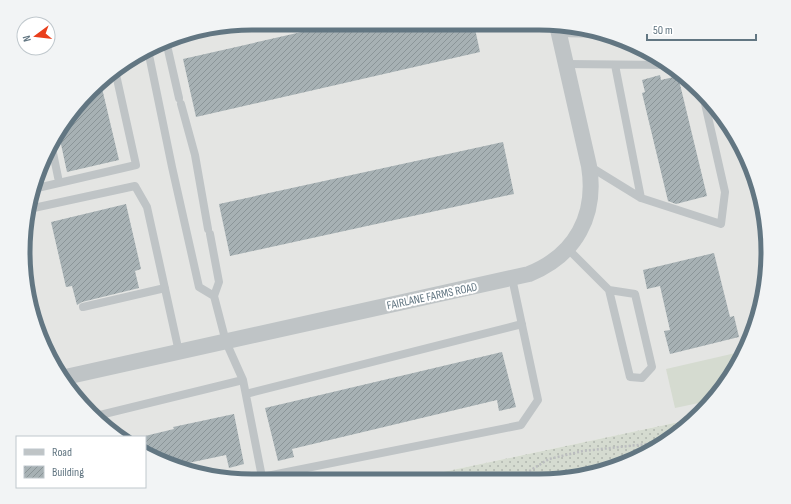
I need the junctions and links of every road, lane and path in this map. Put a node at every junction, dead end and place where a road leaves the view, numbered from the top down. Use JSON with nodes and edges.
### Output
{"nodes":[{"id":1,"x":558,"y":31,"type":"edge"},
{"id":2,"x":167,"y":47,"type":"edge"},
{"id":3,"x":149,"y":56,"type":"edge"},
{"id":4,"x":566,"y":64,"type":"junction"},
{"id":5,"x":615,"y":65,"type":"junction"},
{"id":6,"x":659,"y":65,"type":"edge"},
{"id":7,"x":116,"y":76,"type":"edge"},
{"id":8,"x":705,"y":105,"type":"edge"},
{"id":9,"x":53,"y":154,"type":"edge"},
{"id":10,"x":589,"y":166,"type":"junction"},
{"id":11,"x":59,"y":182,"type":"junction"},
{"id":12,"x":40,"y":186,"type":"edge"},
{"id":13,"x":641,"y":198,"type":"junction"},
{"id":14,"x":34,"y":208,"type":"edge"},
{"id":15,"x":568,"y":249,"type":"junction"},
{"id":16,"x":512,"y":278,"type":"junction"},
{"id":17,"x":165,"y":288,"type":"junction"},
{"id":18,"x":609,"y":290,"type":"junction"},
{"id":19,"x":214,"y":296,"type":"junction"},
{"id":20,"x":83,"y":307,"type":"dead end"},
{"id":21,"x":522,"y":324,"type":"junction"},
{"id":22,"x":226,"y":342,"type":"junction"},
{"id":23,"x":179,"y":352,"type":"junction"},
{"id":24,"x":68,"y":376,"type":"edge"},
{"id":25,"x":243,"y":380,"type":"junction"},
{"id":26,"x":246,"y":394,"type":"junction"},
{"id":27,"x":101,"y":415,"type":"edge"},
{"id":28,"x":651,"y":444,"type":"edge"},
{"id":29,"x":261,"y":474,"type":"edge"},
{"id":30,"x":277,"y":474,"type":"edge"},
{"id":31,"x":523,"y":474,"type":"edge"}],
"edges":[{"from":1,"to":4,"type":"street","name":"FAIRLANE FARMS ROAD"},
{"from":2,"to":19,"type":"lane"},
{"from":3,"to":19,"type":"lane"},
{"from":4,"to":5,"type":"lane"},
{"from":4,"to":10,"type":"street","name":"FAIRLANE FARMS ROAD"},
{"from":5,"to":6,"type":"lane"},
{"from":5,"to":13,"type":"lane"},
{"from":7,"to":11,"type":"lane"},
{"from":8,"to":13,"type":"lane"},
{"from":9,"to":11,"type":"lane"},
{"from":10,"to":13,"type":"lane"},
{"from":10,"to":15,"type":"street","name":"FAIRLANE FARMS ROAD"},
{"from":11,"to":12,"type":"lane"},
{"from":14,"to":17,"type":"lane"},
{"from":15,"to":16,"type":"street","name":"FAIRLANE FARMS ROAD"},
{"from":15,"to":18,"type":"lane"},
{"from":16,"to":21,"type":"lane"},
{"from":16,"to":22,"type":"street","name":"FAIRLANE FARMS ROAD"},
{"from":17,"to":20,"type":"lane"},
{"from":17,"to":23,"type":"lane"},
{"from":18,"to":18,"type":"lane"},
{"from":19,"to":22,"type":"lane"},
{"from":21,"to":26,"type":"lane"},
{"from":21,"to":30,"type":"lane"},
{"from":22,"to":23,"type":"street","name":"FAIRLANE FARMS ROAD"},
{"from":22,"to":25,"type":"lane"},
{"from":23,"to":24,"type":"street","name":"FAIRLANE FARMS ROAD"},
{"from":25,"to":26,"type":"lane"},
{"from":25,"to":27,"type":"lane"},
{"from":26,"to":29,"type":"lane"},
{"from":28,"to":31,"type":"path"}]}
